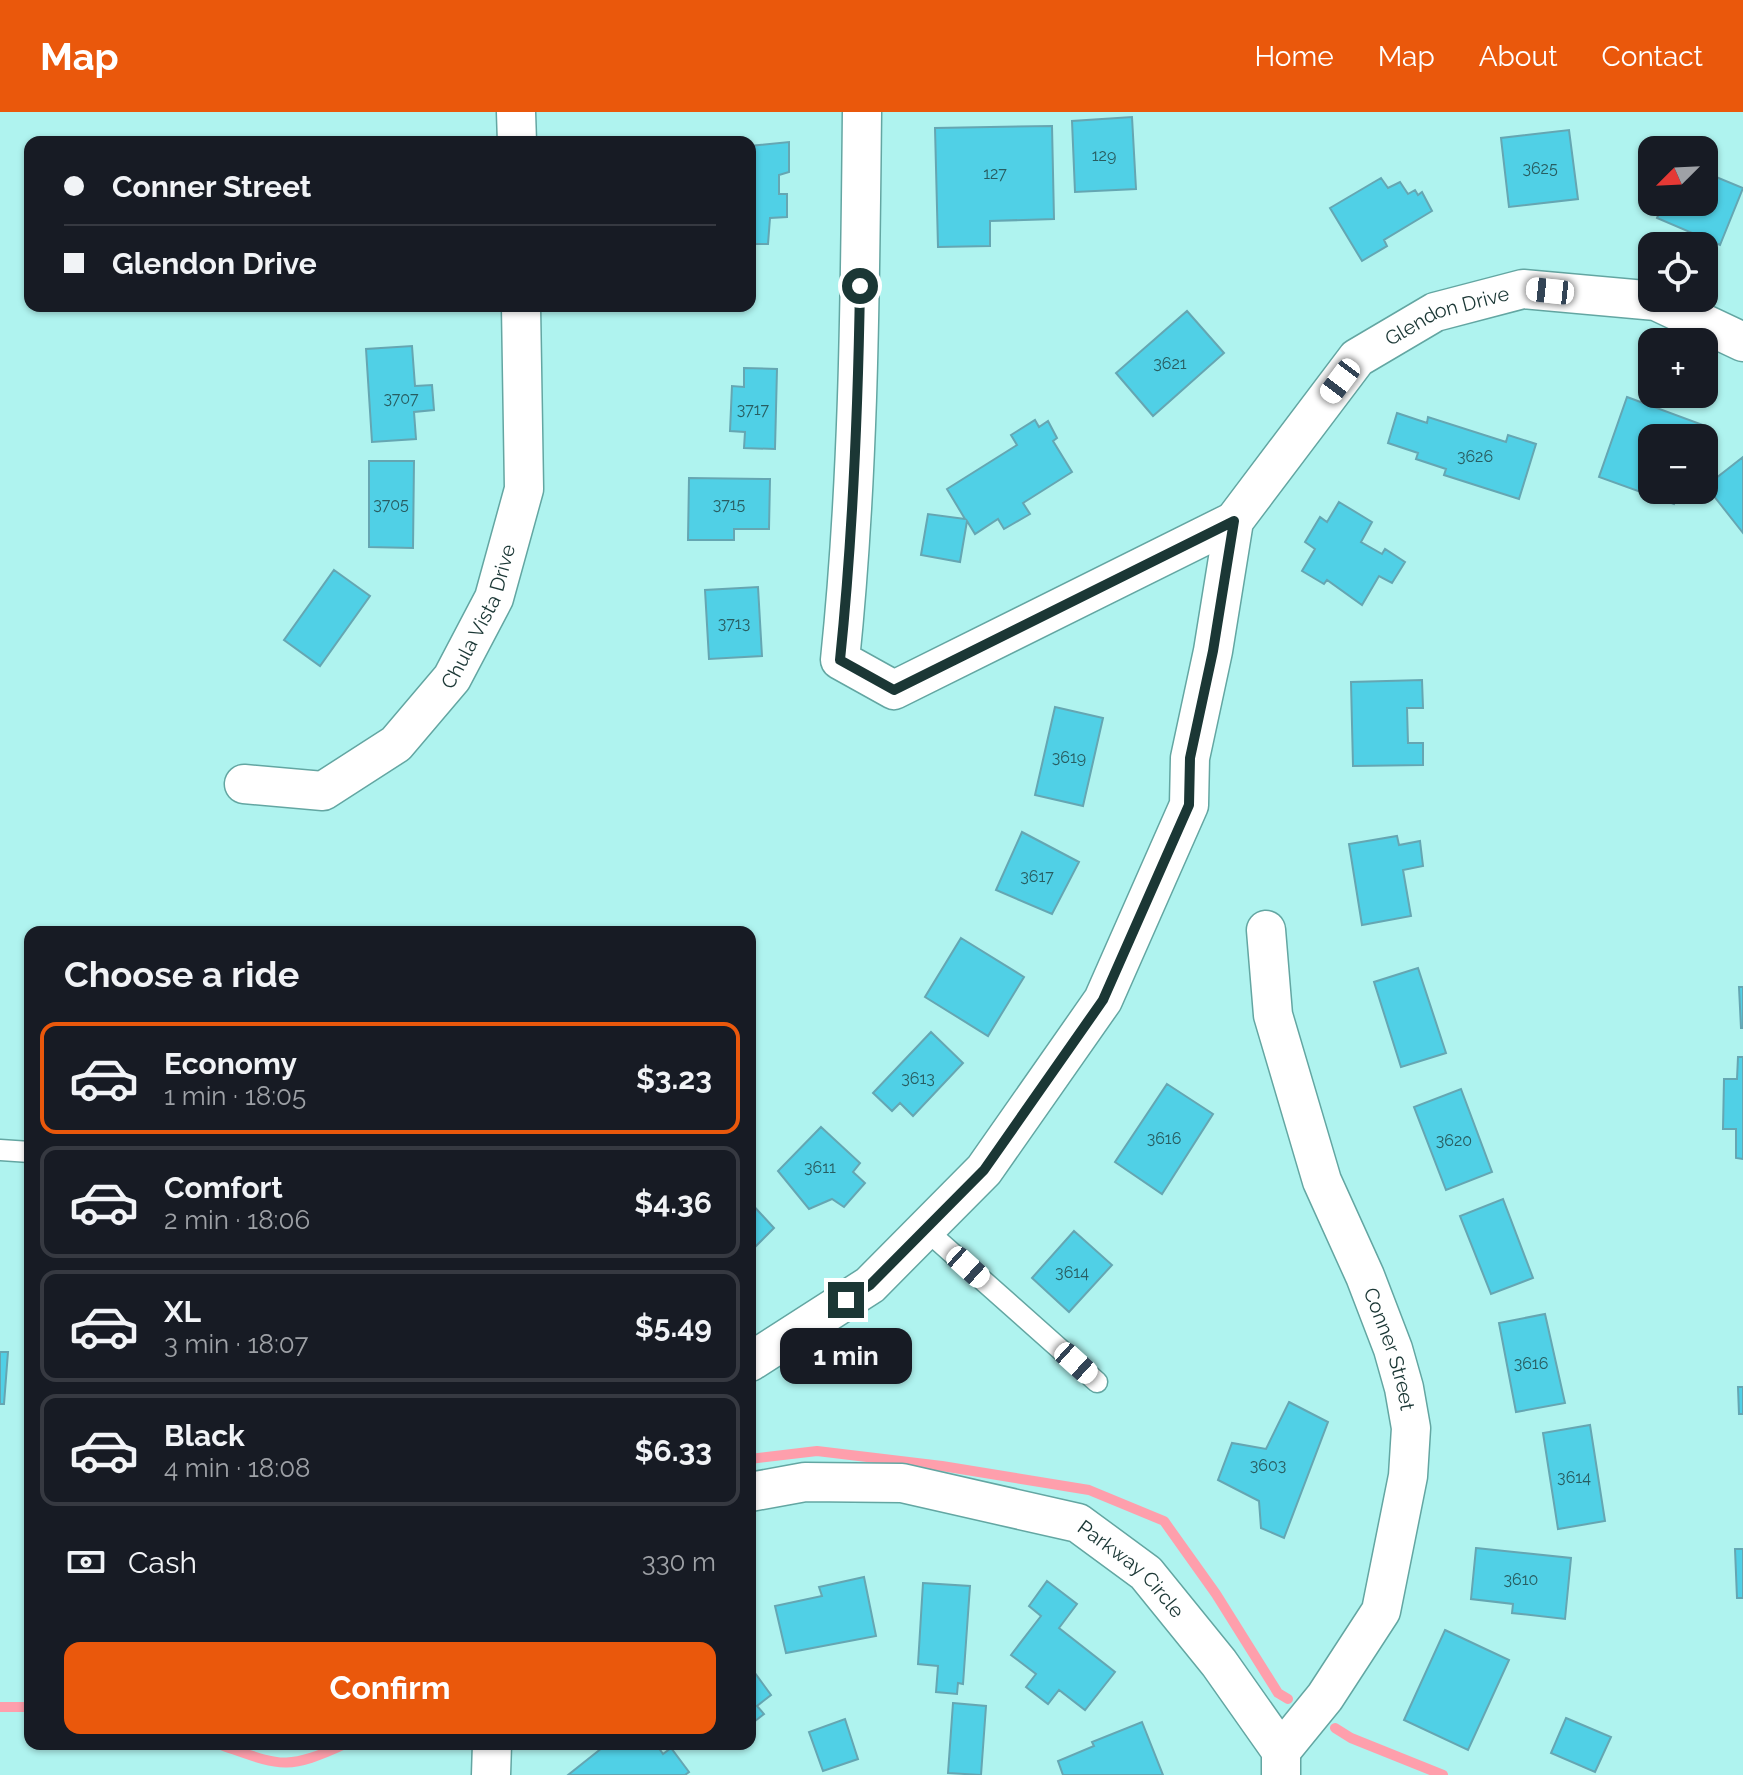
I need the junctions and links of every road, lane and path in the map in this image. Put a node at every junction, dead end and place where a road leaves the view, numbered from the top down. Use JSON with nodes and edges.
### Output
{"nodes":[{"id":1,"x":516,"y":112,"type":"edge"},
{"id":2,"x":862,"y":112,"type":"edge"},
{"id":3,"x":517,"y":136,"type":"edge"},
{"id":4,"x":521,"y":312,"type":"edge"},
{"id":5,"x":1743,"y":342,"type":"edge"},
{"id":6,"x":1234,"y":521,"type":"junction"},
{"id":7,"x":244,"y":784,"type":"dead end"},
{"id":8,"x":1266,"y":930,"type":"dead end"},
{"id":9,"x":0,"y":1150,"type":"edge"},
{"id":10,"x":24,"y":1152,"type":"edge"},
{"id":11,"x":925,"y":1229,"type":"junction"},
{"id":12,"x":756,"y":1358,"type":"edge"},
{"id":13,"x":1097,"y":1382,"type":"dead end"},
{"id":14,"x":756,"y":1491,"type":"edge"},
{"id":15,"x":492,"y":1750,"type":"edge"},
{"id":16,"x":1281,"y":1763,"type":"edge"},
{"id":17,"x":491,"y":1775,"type":"edge"}],
"edges":[{"from":1,"to":3,"type":"street"},
{"from":2,"to":6,"type":"street"},
{"from":4,"to":7,"type":"street","name":"Chula Vista Drive"},
{"from":5,"to":6,"type":"street","name":"Glendon Drive"},
{"from":6,"to":11,"type":"street","name":"Glendon Drive"},
{"from":8,"to":16,"type":"street","name":"Conner Street"},
{"from":9,"to":10,"type":"lane"},
{"from":11,"to":12,"type":"street","name":"Glendon Drive"},
{"from":11,"to":13,"type":"lane"},
{"from":14,"to":16,"type":"street","name":"Parkway Circle"},
{"from":15,"to":17,"type":"street"}]}
